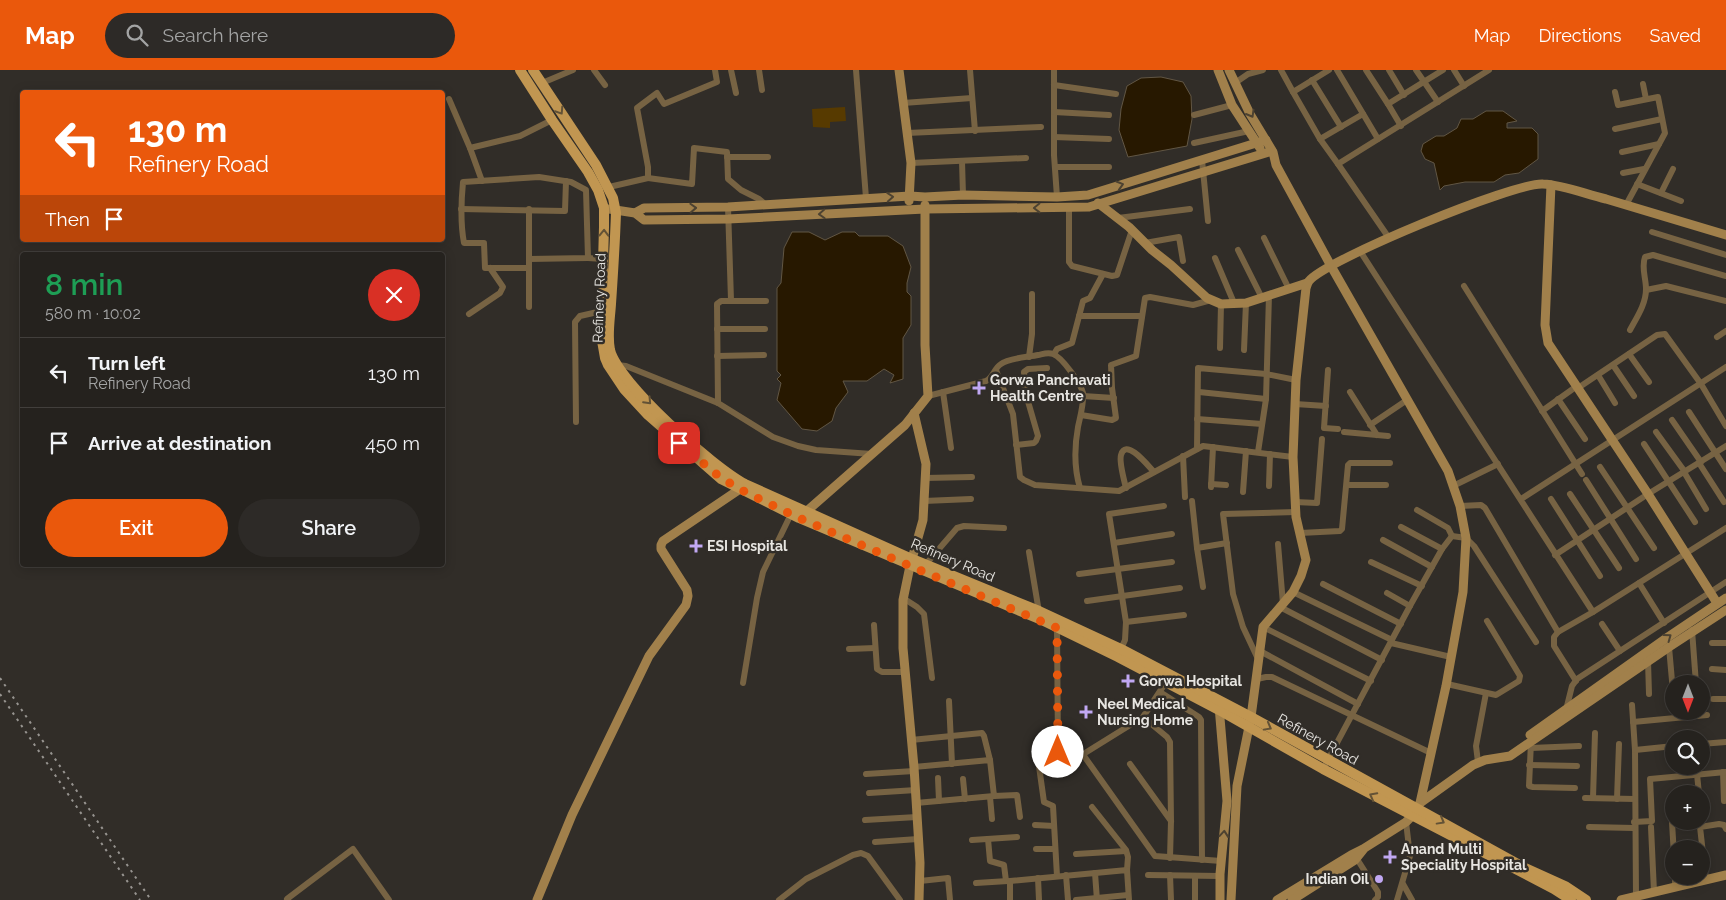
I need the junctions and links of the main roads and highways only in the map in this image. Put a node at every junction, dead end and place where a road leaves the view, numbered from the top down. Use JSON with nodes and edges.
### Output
{"nodes":[{"id":1,"x":520,"y":70,"type":"edge"},
{"id":2,"x":532,"y":70,"type":"edge"},
{"id":3,"x":612,"y":365,"type":"junction"},
{"id":4,"x":793,"y":510,"type":"junction"},
{"id":5,"x":911,"y":562,"type":"junction"},
{"id":6,"x":1039,"y":615,"type":"junction"},
{"id":7,"x":1119,"y":652,"type":"junction"},
{"id":8,"x":1219,"y":705,"type":"junction"},
{"id":9,"x":1414,"y":812,"type":"junction"},
{"id":10,"x":1571,"y":900,"type":"edge"},
{"id":11,"x":1586,"y":900,"type":"edge"}],
"edges":[{"from":3,"to":1,"type":"main road","name":"Refinery Road","one_way":true},
{"from":2,"to":3,"type":"main road","name":"Refinery Road","one_way":true},
{"from":3,"to":4,"type":"main road","name":"Refinery Road"},
{"from":4,"to":5,"type":"main road","name":"Refinery Road"},
{"from":4,"to":5,"type":"main road","name":"Refinery Road"},
{"from":5,"to":6,"type":"main road","name":"Refinery Road"},
{"from":5,"to":6,"type":"main road","name":"Refinery Road"},
{"from":6,"to":7,"type":"main road","name":"Refinery Road"},
{"from":6,"to":7,"type":"main road","name":"Refinery Road"},
{"from":7,"to":8,"type":"main road","name":"Refinery Road"},
{"from":7,"to":8,"type":"main road","name":"Refinery Road"},
{"from":8,"to":9,"type":"main road","name":"Refinery Road"},
{"from":9,"to":10,"type":"main road","name":"Refinery Road"},
{"from":9,"to":11,"type":"main road","name":"Refinery Road","one_way":true}]}
